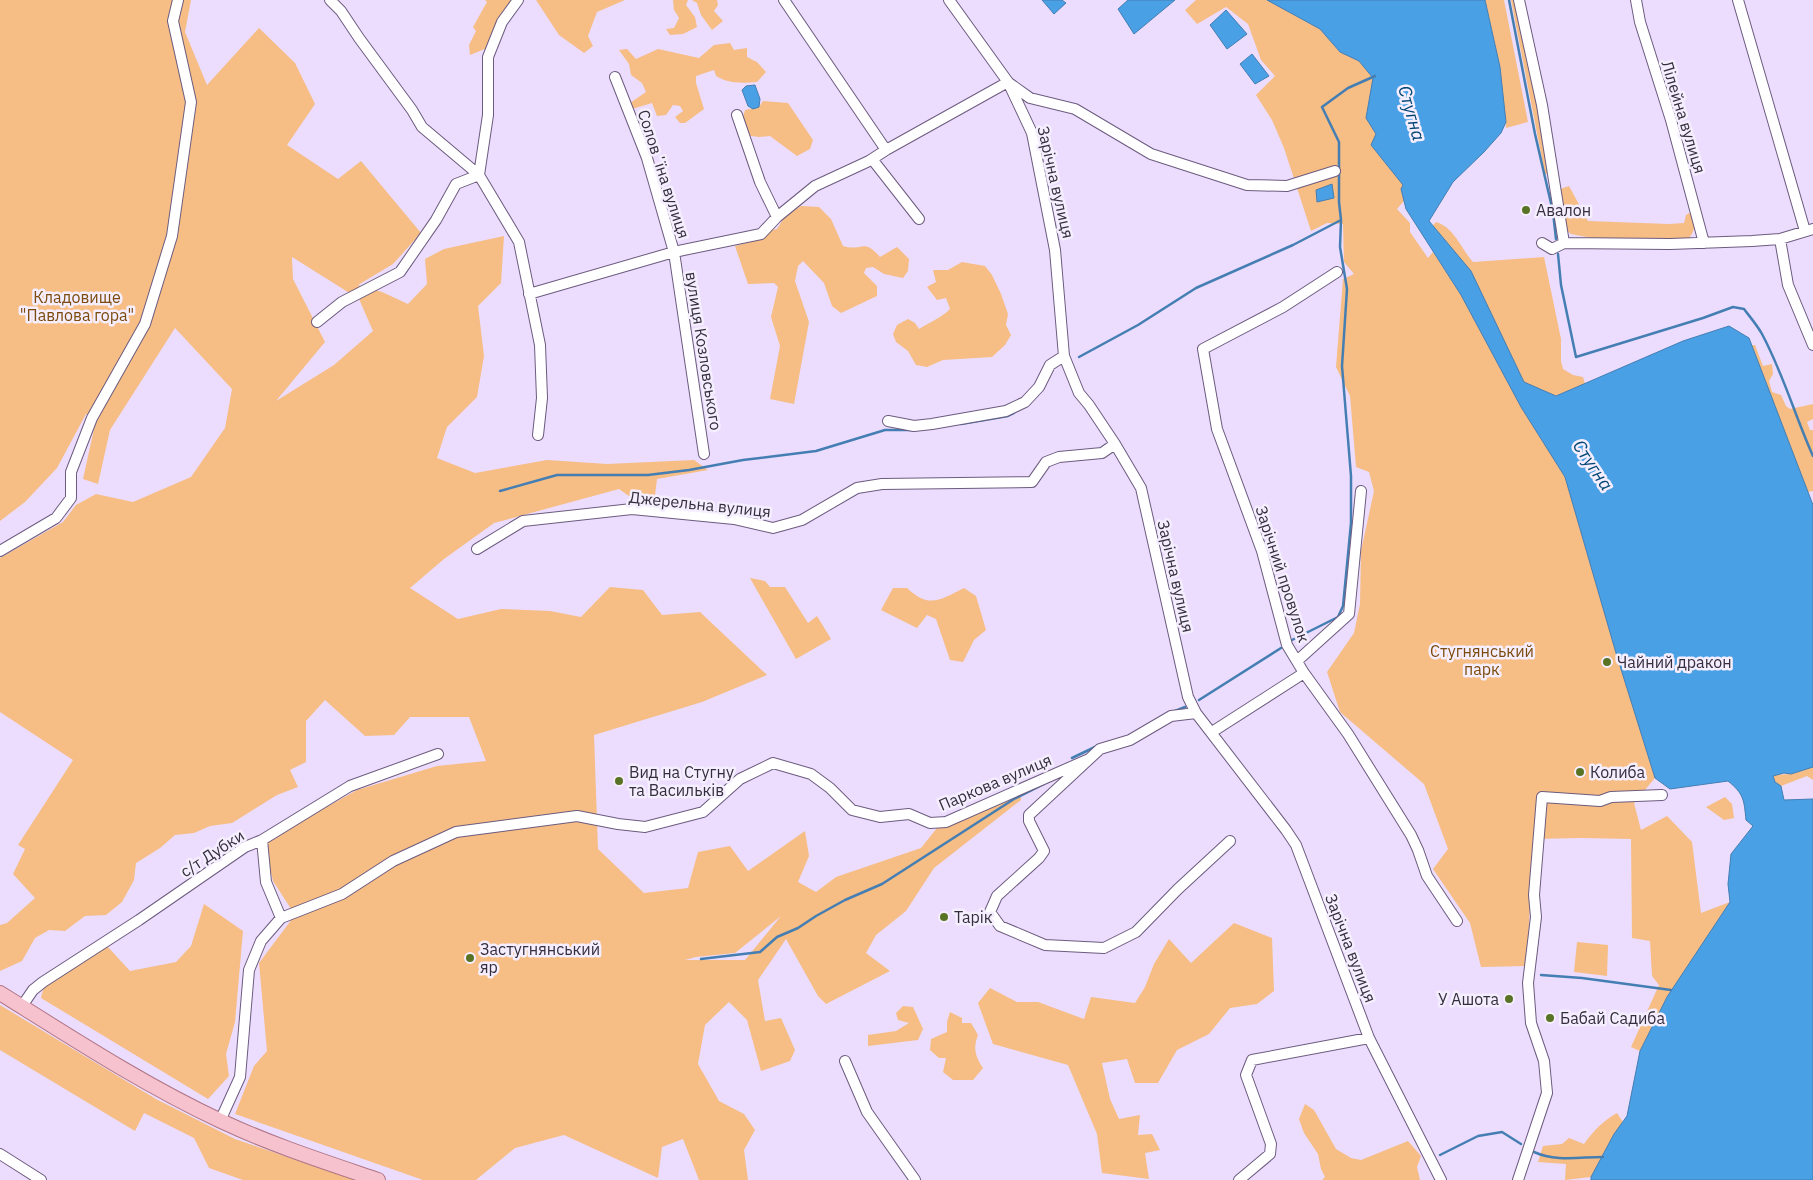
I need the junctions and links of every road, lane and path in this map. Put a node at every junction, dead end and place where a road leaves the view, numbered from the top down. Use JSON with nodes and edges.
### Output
{"nodes":[{"id":1,"x":178,"y":0,"type":"edge"},
{"id":2,"x":330,"y":0,"type":"edge"},
{"id":3,"x":518,"y":0,"type":"edge"},
{"id":4,"x":784,"y":0,"type":"edge"},
{"id":5,"x":949,"y":0,"type":"edge"},
{"id":6,"x":1520,"y":0,"type":"edge"},
{"id":7,"x":1636,"y":0,"type":"edge"},
{"id":8,"x":1738,"y":0,"type":"edge"},
{"id":9,"x":615,"y":77,"type":"dead end"},
{"id":10,"x":1008,"y":82,"type":"junction"},
{"id":11,"x":737,"y":115,"type":"dead end"},
{"id":12,"x":886,"y":150,"type":"junction"},
{"id":13,"x":872,"y":159,"type":"junction"},
{"id":14,"x":1335,"y":171,"type":"dead end"},
{"id":15,"x":478,"y":175,"type":"junction"},
{"id":16,"x":777,"y":217,"type":"junction"},
{"id":17,"x":918,"y":219,"type":"dead end"},
{"id":18,"x":1809,"y":230,"type":"edge"},
{"id":19,"x":1780,"y":240,"type":"junction"},
{"id":20,"x":1704,"y":242,"type":"junction"},
{"id":21,"x":1542,"y":243,"type":"dead end"},
{"id":22,"x":1564,"y":243,"type":"junction"},
{"id":23,"x":674,"y":252,"type":"junction"},
{"id":24,"x":1336,"y":272,"type":"dead end"},
{"id":25,"x":528,"y":294,"type":"junction"},
{"id":26,"x":317,"y":322,"type":"dead end"},
{"id":27,"x":1813,"y":345,"type":"edge"},
{"id":28,"x":1064,"y":356,"type":"junction"},
{"id":29,"x":888,"y":421,"type":"dead end"},
{"id":30,"x":538,"y":435,"type":"dead end"},
{"id":31,"x":1115,"y":444,"type":"junction"},
{"id":32,"x":704,"y":454,"type":"dead end"},
{"id":33,"x":1361,"y":491,"type":"dead end"},
{"id":34,"x":477,"y":549,"type":"dead end"},
{"id":35,"x":0,"y":551,"type":"edge"},
{"id":36,"x":1297,"y":661,"type":"junction"},
{"id":37,"x":1304,"y":673,"type":"junction"},
{"id":38,"x":1196,"y":713,"type":"junction"},
{"id":39,"x":1212,"y":732,"type":"junction"},
{"id":40,"x":438,"y":754,"type":"dead end"},
{"id":41,"x":1089,"y":759,"type":"junction"},
{"id":42,"x":1662,"y":795,"type":"dead end"},
{"id":43,"x":262,"y":840,"type":"junction"},
{"id":44,"x":1230,"y":841,"type":"dead end"},
{"id":45,"x":281,"y":918,"type":"junction"},
{"id":46,"x":1457,"y":921,"type":"dead end"},
{"id":47,"x":0,"y":993,"type":"edge"},
{"id":48,"x":22,"y":1006,"type":"junction"},
{"id":49,"x":1369,"y":1038,"type":"junction"},
{"id":50,"x":845,"y":1061,"type":"dead end"},
{"id":51,"x":220,"y":1121,"type":"junction"},
{"id":52,"x":0,"y":1154,"type":"edge"},
{"id":53,"x":41,"y":1180,"type":"edge"},
{"id":54,"x":378,"y":1180,"type":"edge"},
{"id":55,"x":915,"y":1180,"type":"edge"},
{"id":56,"x":1239,"y":1180,"type":"edge"},
{"id":57,"x":1442,"y":1180,"type":"edge"},
{"id":58,"x":1518,"y":1180,"type":"edge"}],
"edges":[{"from":1,"to":35,"type":"street"},
{"from":2,"to":15,"type":"street"},
{"from":3,"to":15,"type":"street"},
{"from":4,"to":12,"type":"street"},
{"from":5,"to":10,"type":"street"},
{"from":6,"to":22,"type":"street"},
{"from":7,"to":20,"type":"street","name":"Лілейна вулиця"},
{"from":8,"to":18,"type":"street"},
{"from":9,"to":23,"type":"street","name":"Соловʼїна вулиця"},
{"from":10,"to":12,"type":"street"},
{"from":10,"to":14,"type":"street"},
{"from":10,"to":28,"type":"street","name":"Зарічна вулиця"},
{"from":11,"to":16,"type":"street"},
{"from":12,"to":13,"type":"street","name":"Соловʼїна вулиця"},
{"from":13,"to":16,"type":"street","name":"Соловʼїна вулиця"},
{"from":13,"to":17,"type":"street"},
{"from":15,"to":25,"type":"street"},
{"from":15,"to":26,"type":"street"},
{"from":16,"to":23,"type":"street","name":"Соловʼїна вулиця"},
{"from":18,"to":19,"type":"street"},
{"from":19,"to":20,"type":"street"},
{"from":19,"to":27,"type":"street"},
{"from":20,"to":22,"type":"street"},
{"from":21,"to":22,"type":"street"},
{"from":23,"to":25,"type":"street","name":"Соловʼїна вулиця"},
{"from":23,"to":32,"type":"street","name":"вулиця Козловського"},
{"from":24,"to":36,"type":"street","name":"Зарічний провулок"},
{"from":25,"to":30,"type":"street"},
{"from":28,"to":29,"type":"street"},
{"from":28,"to":31,"type":"street","name":"Зарічна вулиця"},
{"from":31,"to":34,"type":"street","name":"Джерельна вулиця"},
{"from":31,"to":38,"type":"street","name":"Зарічна вулиця"},
{"from":33,"to":36,"type":"street"},
{"from":36,"to":37,"type":"street","name":"Зарічний провулок"},
{"from":37,"to":39,"type":"street"},
{"from":37,"to":46,"type":"street","name":"Зарічний провулок"},
{"from":38,"to":39,"type":"street","name":"Зарічна вулиця"},
{"from":38,"to":41,"type":"street"},
{"from":39,"to":49,"type":"street","name":"Зарічна вулиця"},
{"from":40,"to":43,"type":"street","name":"с/т Дубки"},
{"from":41,"to":44,"type":"street"},
{"from":41,"to":45,"type":"street","name":"Паркова вулиця"},
{"from":42,"to":58,"type":"street"},
{"from":43,"to":45,"type":"street"},
{"from":43,"to":48,"type":"street","name":"с/т Дубки"},
{"from":45,"to":51,"type":"street"},
{"from":47,"to":48,"type":"main road"},
{"from":48,"to":51,"type":"main road"},
{"from":49,"to":56,"type":"street"},
{"from":49,"to":57,"type":"street","name":"Зарічна вулиця"},
{"from":50,"to":55,"type":"street"},
{"from":51,"to":54,"type":"main road"},
{"from":52,"to":53,"type":"street"}]}
